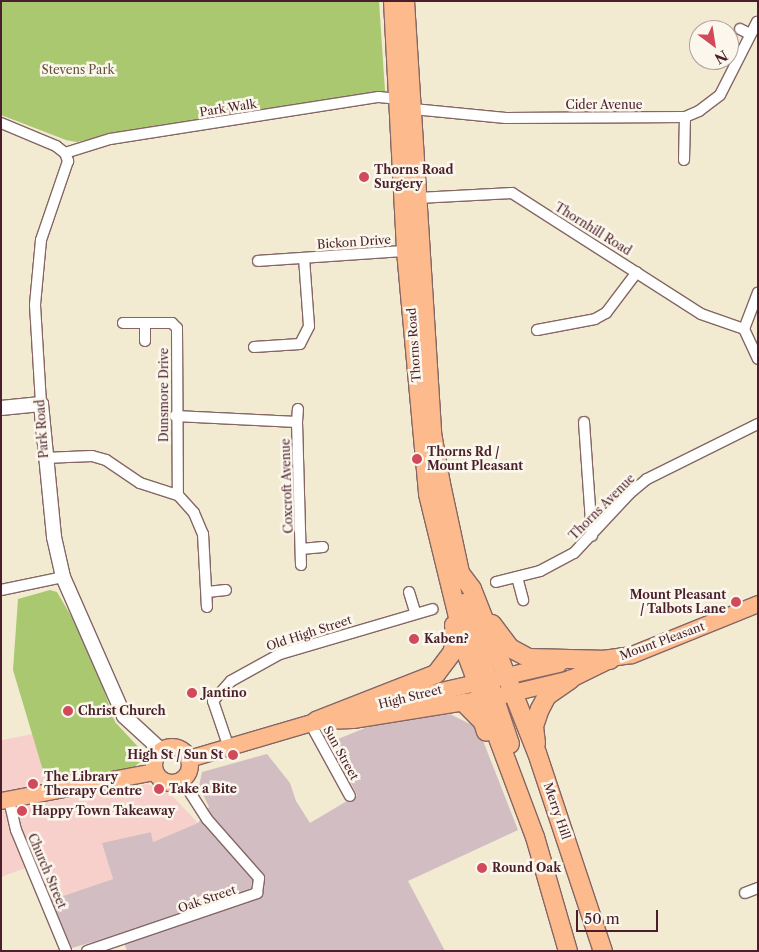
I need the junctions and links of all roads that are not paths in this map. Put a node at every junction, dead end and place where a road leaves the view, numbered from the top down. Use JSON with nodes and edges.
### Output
{"nodes":[{"id":1,"x":393,"y":1,"type":"edge"},
{"id":2,"x":405,"y":1,"type":"edge"},
{"id":3,"x":756,"y":22,"type":"dead end"},
{"id":4,"x":740,"y":29,"type":"dead end"},
{"id":5,"x":750,"y":34,"type":"junction"},
{"id":6,"x":397,"y":99,"type":"junction"},
{"id":7,"x":413,"y":109,"type":"junction"},
{"id":8,"x":685,"y":117,"type":"junction"},
{"id":9,"x":1,"y":123,"type":"edge"},
{"id":10,"x":65,"y":153,"type":"junction"},
{"id":11,"x":684,"y":160,"type":"dead end"},
{"id":12,"x":418,"y":198,"type":"junction"},
{"id":13,"x":406,"y":251,"type":"junction"},
{"id":14,"x":304,"y":258,"type":"junction"},
{"id":15,"x":258,"y":261,"type":"dead end"},
{"id":16,"x":637,"y":272,"type":"junction"},
{"id":17,"x":758,"y":293,"type":"edge"},
{"id":18,"x":123,"y":323,"type":"dead end"},
{"id":19,"x":145,"y":323,"type":"junction"},
{"id":20,"x":744,"y":329,"type":"junction"},
{"id":21,"x":537,"y":330,"type":"dead end"},
{"id":22,"x":145,"y":341,"type":"dead end"},
{"id":23,"x":254,"y":347,"type":"dead end"},
{"id":24,"x":758,"y":359,"type":"edge"},
{"id":25,"x":41,"y":404,"type":"junction"},
{"id":26,"x":1,"y":408,"type":"edge"},
{"id":27,"x":298,"y":409,"type":"dead end"},
{"id":28,"x":175,"y":416,"type":"junction"},
{"id":29,"x":297,"y":422,"type":"junction"},
{"id":30,"x":584,"y":422,"type":"dead end"},
{"id":31,"x":758,"y":424,"type":"edge"},
{"id":32,"x":44,"y":458,"type":"junction"},
{"id":33,"x":178,"y":495,"type":"junction"},
{"id":34,"x":592,"y":536,"type":"junction"},
{"id":35,"x":324,"y":547,"type":"dead end"},
{"id":36,"x":301,"y":549,"type":"junction"},
{"id":37,"x":301,"y":565,"type":"dead end"},
{"id":38,"x":460,"y":573,"type":"junction"},
{"id":39,"x":63,"y":577,"type":"junction"},
{"id":40,"x":517,"y":577,"type":"junction"},
{"id":41,"x":496,"y":582,"type":"dead end"},
{"id":42,"x":472,"y":589,"type":"junction"},
{"id":43,"x":1,"y":590,"type":"edge"},
{"id":44,"x":226,"y":590,"type":"dead end"},
{"id":45,"x":207,"y":592,"type":"junction"},
{"id":46,"x":409,"y":592,"type":"dead end"},
{"id":47,"x":451,"y":594,"type":"junction"},
{"id":48,"x":523,"y":600,"type":"dead end"},
{"id":49,"x":757,"y":606,"type":"edge"},
{"id":50,"x":207,"y":607,"type":"dead end"},
{"id":51,"x":433,"y":609,"type":"dead end"},
{"id":52,"x":415,"y":612,"type":"junction"},
{"id":53,"x":610,"y":660,"type":"junction"},
{"id":54,"x":571,"y":678,"type":"junction"},
{"id":55,"x":490,"y":679,"type":"junction"},
{"id":56,"x":497,"y":697,"type":"junction"},
{"id":57,"x":464,"y":703,"type":"junction"},
{"id":58,"x":313,"y":722,"type":"junction"},
{"id":59,"x":229,"y":748,"type":"junction"},
{"id":60,"x":162,"y":750,"type":"junction"},
{"id":61,"x":537,"y":753,"type":"junction"},
{"id":62,"x":189,"y":759,"type":"junction"},
{"id":63,"x":155,"y":772,"type":"junction"},
{"id":64,"x":182,"y":780,"type":"junction"},
{"id":65,"x":350,"y":796,"type":"dead end"},
{"id":66,"x":5,"y":800,"type":"edge"},
{"id":67,"x":533,"y":831,"type":"junction"},
{"id":68,"x":758,"y":888,"type":"edge"},
{"id":69,"x":745,"y":893,"type":"dead end"},
{"id":70,"x":591,"y":913,"type":"junction"},
{"id":71,"x":66,"y":951,"type":"edge"},
{"id":72,"x":87,"y":951,"type":"edge"},
{"id":73,"x":568,"y":951,"type":"edge"},
{"id":74,"x":593,"y":951,"type":"edge"},
{"id":75,"x":603,"y":951,"type":"edge"}],
"edges":[{"from":1,"to":6,"type":"highway","name":"Thorns Road"},
{"from":2,"to":7,"type":"highway","name":"Thorns Road"},
{"from":3,"to":5,"type":"street","name":"Cider Avenue"},
{"from":4,"to":5,"type":"street"},
{"from":5,"to":8,"type":"street","name":"Cider Avenue"},
{"from":6,"to":10,"type":"street","name":"Park Walk"},
{"from":6,"to":13,"type":"highway","name":"Thorns Road"},
{"from":7,"to":8,"type":"street","name":"Cider Avenue"},
{"from":7,"to":12,"type":"highway","name":"Thorns Road"},
{"from":8,"to":11,"type":"street"},
{"from":9,"to":10,"type":"street"},
{"from":10,"to":25,"type":"street","name":"Park Road"},
{"from":12,"to":16,"type":"street","name":"Thornhill Road"},
{"from":12,"to":38,"type":"highway","name":"Thorns Road"},
{"from":13,"to":14,"type":"street","name":"Bickon Drive"},
{"from":13,"to":47,"type":"highway","name":"Thorns Road"},
{"from":14,"to":15,"type":"street","name":"Bickon Drive"},
{"from":14,"to":23,"type":"street","name":"Bickon Drive"},
{"from":16,"to":20,"type":"street","name":"Thornhill Road"},
{"from":16,"to":21,"type":"street"},
{"from":17,"to":20,"type":"street"},
{"from":18,"to":19,"type":"street","name":"Dunsmore Drive"},
{"from":19,"to":22,"type":"street","name":"Dunsmore Drive"},
{"from":19,"to":28,"type":"street","name":"Dunsmore Drive"},
{"from":20,"to":24,"type":"street"},
{"from":25,"to":26,"type":"street"},
{"from":25,"to":32,"type":"street","name":"Park Road"},
{"from":27,"to":29,"type":"street","name":"Coxcroft Avenue"},
{"from":28,"to":29,"type":"street","name":"Coxcroft Avenue"},
{"from":28,"to":33,"type":"street","name":"Dunsmore Drive"},
{"from":29,"to":36,"type":"street","name":"Coxcroft Avenue"},
{"from":30,"to":34,"type":"street"},
{"from":31,"to":34,"type":"street","name":"Thorns Avenue"},
{"from":32,"to":33,"type":"street"},
{"from":32,"to":39,"type":"street","name":"Park Road"},
{"from":33,"to":45,"type":"street"},
{"from":34,"to":40,"type":"street","name":"Thorns Avenue"},
{"from":35,"to":36,"type":"street","name":"Coxcroft Avenue"},
{"from":36,"to":37,"type":"street","name":"Coxcroft Avenue"},
{"from":38,"to":42,"type":"highway","name":"Thorns Road"},
{"from":38,"to":55,"type":"highway"},
{"from":39,"to":43,"type":"street"},
{"from":39,"to":60,"type":"street","name":"Park Road"},
{"from":40,"to":41,"type":"street","name":"Thorns Avenue"},
{"from":40,"to":48,"type":"street"},
{"from":42,"to":53,"type":"highway"},
{"from":42,"to":55,"type":"highway","name":"Thorns Road"},
{"from":44,"to":45,"type":"street"},
{"from":45,"to":50,"type":"street"},
{"from":46,"to":52,"type":"street"},
{"from":47,"to":55,"type":"highway","name":"Thorns Road"},
{"from":47,"to":58,"type":"highway"},
{"from":49,"to":53,"type":"main road","name":"Mount Pleasant"},
{"from":51,"to":52,"type":"street","name":"Old High Street"},
{"from":52,"to":59,"type":"street","name":"Old High Street"},
{"from":53,"to":54,"type":"main road","name":"High Street"},
{"from":53,"to":55,"type":"main road","name":"Mount Pleasant"},
{"from":54,"to":56,"type":"main road","name":"High Street"},
{"from":54,"to":61,"type":"highway"},
{"from":55,"to":56,"type":"highway","name":"Merry Hill"},
{"from":55,"to":56,"type":"highway","name":"Merry Hill"},
{"from":55,"to":58,"type":"main road","name":"High Street"},
{"from":56,"to":57,"type":"main road","name":"High Street"},
{"from":56,"to":61,"type":"highway","name":"Merry Hill"},
{"from":56,"to":67,"type":"highway","name":"Merry Hill"},
{"from":57,"to":58,"type":"main road","name":"High Street"},
{"from":57,"to":67,"type":"highway"},
{"from":58,"to":59,"type":"main road","name":"High Street"},
{"from":58,"to":65,"type":"street","name":"Sun Street"},
{"from":59,"to":62,"type":"main road","name":"High Street"},
{"from":60,"to":62,"type":"main road"},
{"from":60,"to":63,"type":"main road"},
{"from":61,"to":70,"type":"highway","name":"Merry Hill"},
{"from":62,"to":64,"type":"main road"},
{"from":63,"to":64,"type":"main road"},
{"from":63,"to":66,"type":"main road"},
{"from":64,"to":72,"type":"street","name":"Oak Street"},
{"from":66,"to":71,"type":"street","name":"Church Street"},
{"from":67,"to":73,"type":"highway","name":"Merry Hill"},
{"from":68,"to":69,"type":"street"},
{"from":70,"to":74,"type":"highway"},
{"from":70,"to":75,"type":"highway","name":"Merry Hill"}]}
